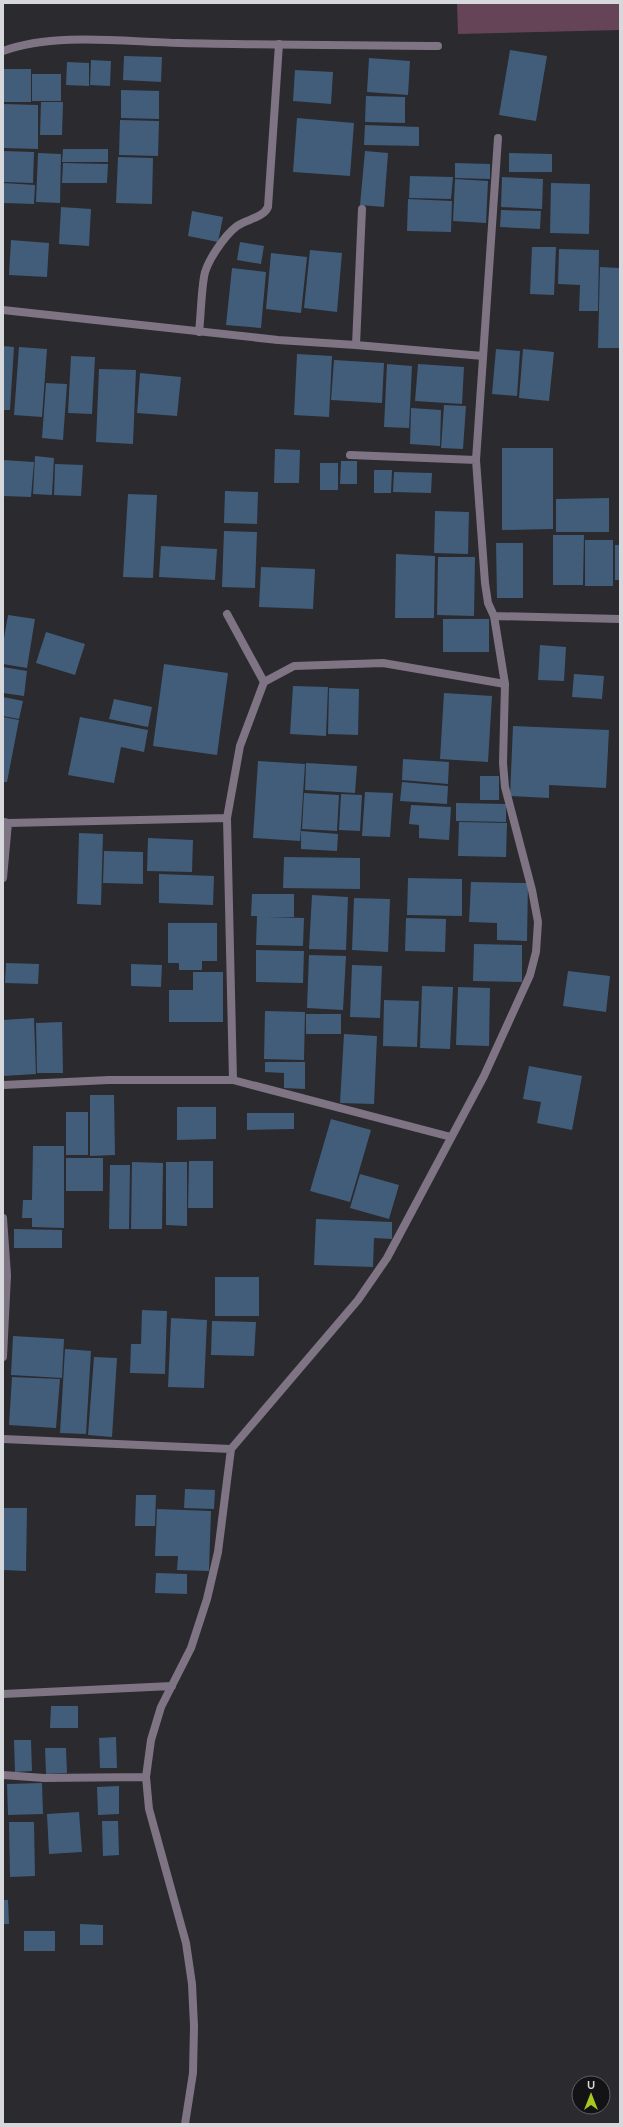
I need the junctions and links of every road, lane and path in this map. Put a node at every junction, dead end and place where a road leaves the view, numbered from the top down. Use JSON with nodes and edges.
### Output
{"nodes":[{"id":1,"x":279,"y":44,"type":"junction"},
{"id":2,"x":438,"y":46,"type":"dead end"},
{"id":3,"x":3,"y":51,"type":"edge"},
{"id":4,"x":498,"y":138,"type":"dead end"},
{"id":5,"x":362,"y":209,"type":"dead end"},
{"id":6,"x":3,"y":310,"type":"edge"},
{"id":7,"x":199,"y":332,"type":"junction"},
{"id":8,"x":356,"y":345,"type":"junction"},
{"id":9,"x":483,"y":356,"type":"junction"},
{"id":10,"x":350,"y":455,"type":"dead end"},
{"id":11,"x":476,"y":460,"type":"junction"},
{"id":12,"x":227,"y":614,"type":"dead end"},
{"id":13,"x":494,"y":616,"type":"junction"},
{"id":14,"x":620,"y":618,"type":"edge"},
{"id":15,"x":264,"y":682,"type":"junction"},
{"id":16,"x":505,"y":684,"type":"junction"},
{"id":17,"x":227,"y":818,"type":"junction"},
{"id":18,"x":5,"y":822,"type":"edge"},
{"id":19,"x":3,"y":878,"type":"edge"},
{"id":20,"x":233,"y":1080,"type":"junction"},
{"id":21,"x":3,"y":1085,"type":"edge"},
{"id":22,"x":452,"y":1137,"type":"junction"},
{"id":23,"x":3,"y":1218,"type":"edge"},
{"id":24,"x":3,"y":1357,"type":"edge"},
{"id":25,"x":3,"y":1439,"type":"edge"},
{"id":26,"x":231,"y":1449,"type":"junction"},
{"id":27,"x":172,"y":1686,"type":"junction"},
{"id":28,"x":3,"y":1694,"type":"edge"},
{"id":29,"x":3,"y":1775,"type":"edge"},
{"id":30,"x":146,"y":1777,"type":"junction"},
{"id":31,"x":185,"y":2124,"type":"edge"}],
"edges":[{"from":1,"to":2,"type":"street"},
{"from":1,"to":3,"type":"street"},
{"from":1,"to":7,"type":"street"},
{"from":4,"to":9,"type":"street"},
{"from":5,"to":8,"type":"street"},
{"from":6,"to":7,"type":"street"},
{"from":7,"to":8,"type":"street"},
{"from":8,"to":9,"type":"street"},
{"from":9,"to":11,"type":"street"},
{"from":10,"to":11,"type":"street"},
{"from":11,"to":13,"type":"street"},
{"from":12,"to":15,"type":"street"},
{"from":13,"to":14,"type":"street"},
{"from":13,"to":16,"type":"street"},
{"from":15,"to":16,"type":"street"},
{"from":15,"to":17,"type":"street"},
{"from":16,"to":22,"type":"street"},
{"from":17,"to":18,"type":"street"},
{"from":17,"to":20,"type":"street"},
{"from":18,"to":19,"type":"street"},
{"from":20,"to":21,"type":"street"},
{"from":20,"to":22,"type":"street"},
{"from":22,"to":26,"type":"street"},
{"from":23,"to":24,"type":"street"},
{"from":25,"to":26,"type":"street"},
{"from":26,"to":27,"type":"street"},
{"from":27,"to":28,"type":"street"},
{"from":27,"to":30,"type":"street"},
{"from":29,"to":30,"type":"street"},
{"from":30,"to":31,"type":"street"}]}
